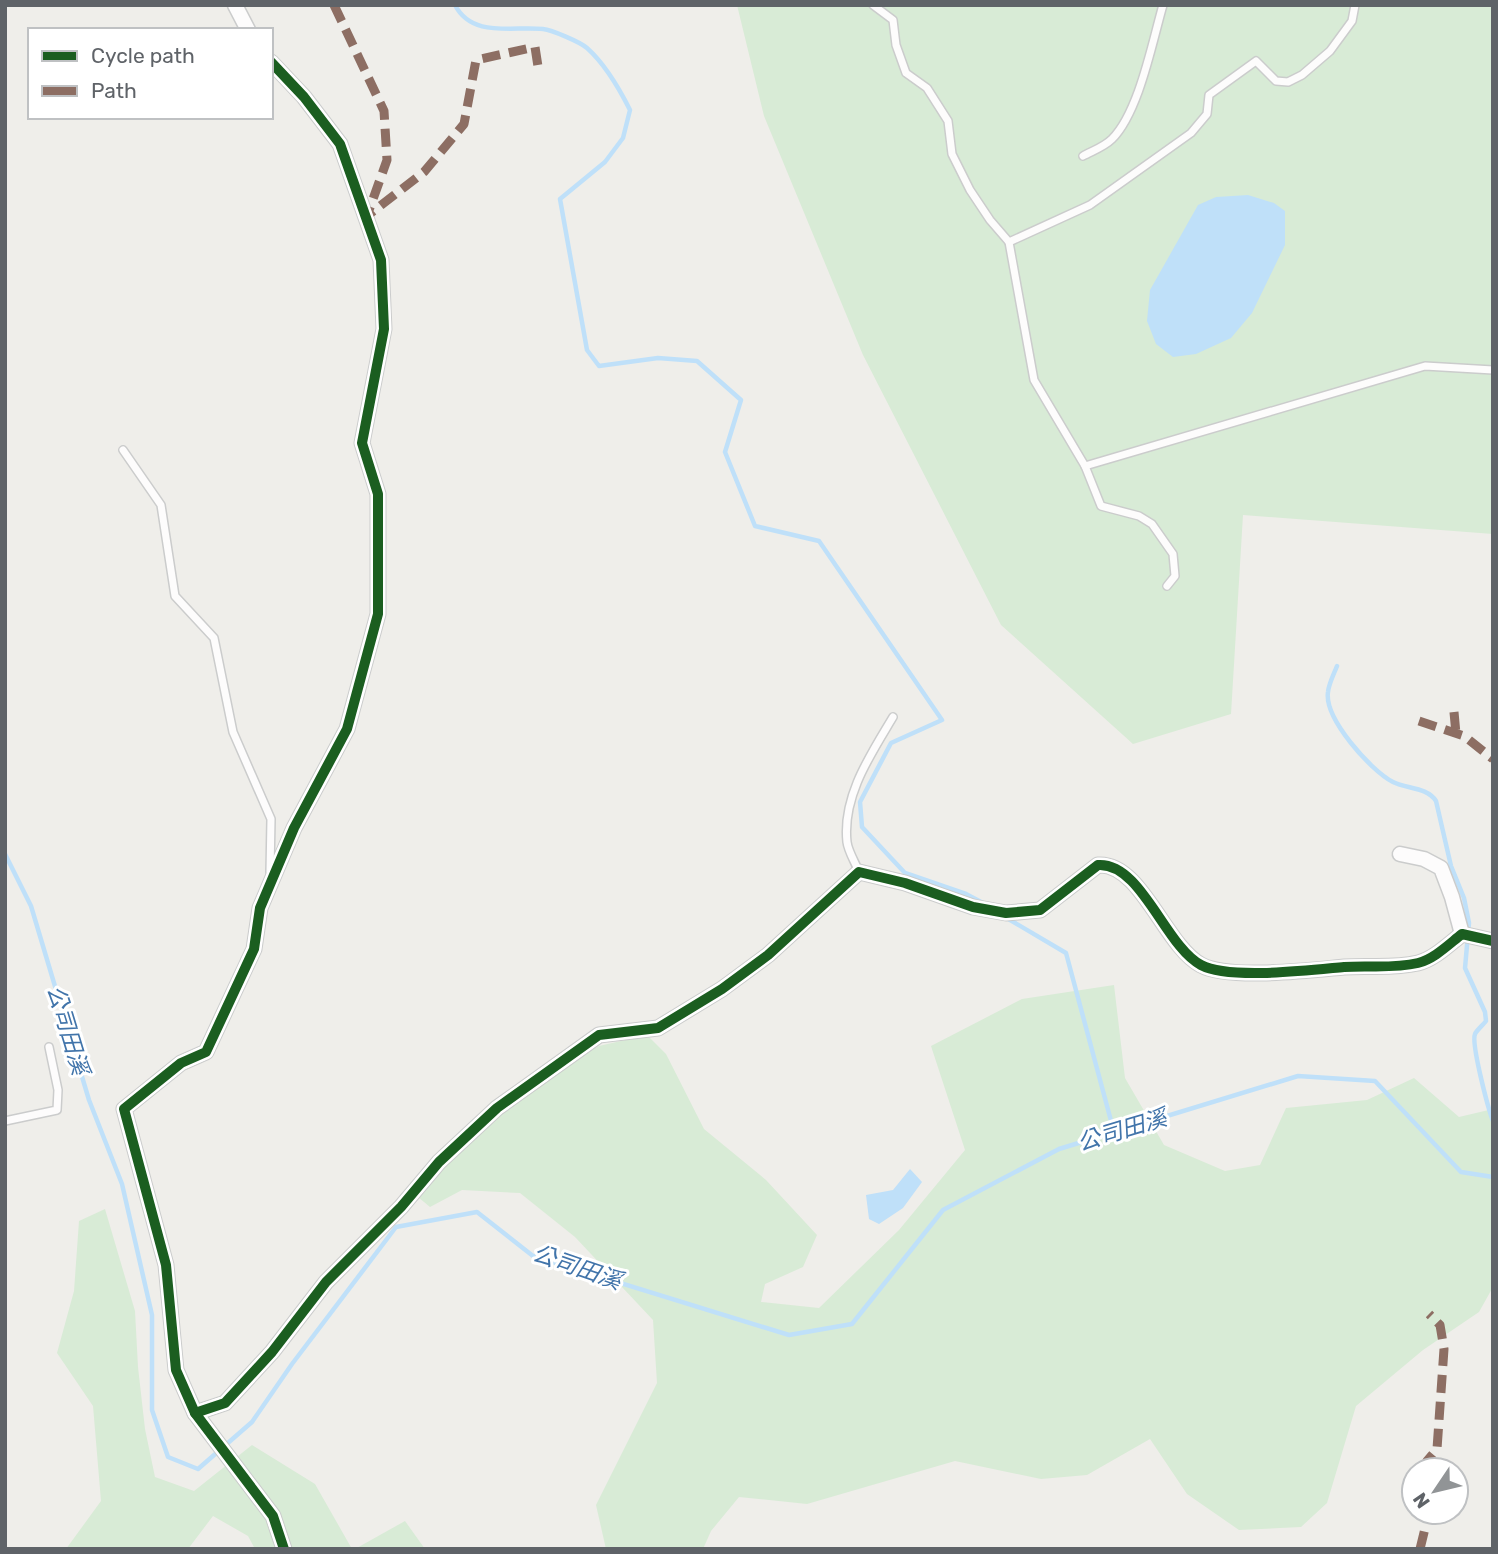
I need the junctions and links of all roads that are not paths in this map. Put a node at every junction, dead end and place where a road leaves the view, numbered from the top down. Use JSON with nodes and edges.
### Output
{"nodes":[{"id":1,"x":235,"y":5,"type":"edge"},
{"id":2,"x":873,"y":5,"type":"edge"},
{"id":3,"x":1163,"y":5,"type":"edge"},
{"id":4,"x":1355,"y":5,"type":"edge"},
{"id":5,"x":247,"y":28,"type":"edge"},
{"id":6,"x":273,"y":64,"type":"edge"},
{"id":7,"x":1083,"y":156,"type":"dead end"},
{"id":8,"x":1009,"y":242,"type":"junction"},
{"id":9,"x":1493,"y":370,"type":"edge"},
{"id":10,"x":123,"y":450,"type":"dead end"},
{"id":11,"x":1085,"y":466,"type":"junction"},
{"id":12,"x":1167,"y":586,"type":"dead end"},
{"id":13,"x":893,"y":717,"type":"dead end"},
{"id":14,"x":1400,"y":854,"type":"dead end"},
{"id":15,"x":859,"y":872,"type":"junction"},
{"id":16,"x":270,"y":884,"type":"junction"},
{"id":17,"x":1474,"y":937,"type":"edge"},
{"id":18,"x":49,"y":1047,"type":"dead end"},
{"id":19,"x":5,"y":1121,"type":"edge"},
{"id":20,"x":195,"y":1413,"type":"junction"},
{"id":21,"x":284,"y":1549,"type":"edge"}],
"edges":[{"from":1,"to":5,"type":"street"},
{"from":2,"to":8,"type":"lane"},
{"from":3,"to":7,"type":"lane"},
{"from":4,"to":8,"type":"lane"},
{"from":6,"to":16,"type":"street"},
{"from":8,"to":11,"type":"lane"},
{"from":9,"to":11,"type":"lane"},
{"from":10,"to":16,"type":"lane"},
{"from":11,"to":12,"type":"lane"},
{"from":13,"to":15,"type":"lane"},
{"from":14,"to":17,"type":"street"},
{"from":15,"to":17,"type":"street"},
{"from":15,"to":20,"type":"street"},
{"from":16,"to":20,"type":"street"},
{"from":18,"to":19,"type":"lane"},
{"from":20,"to":21,"type":"street"}]}
